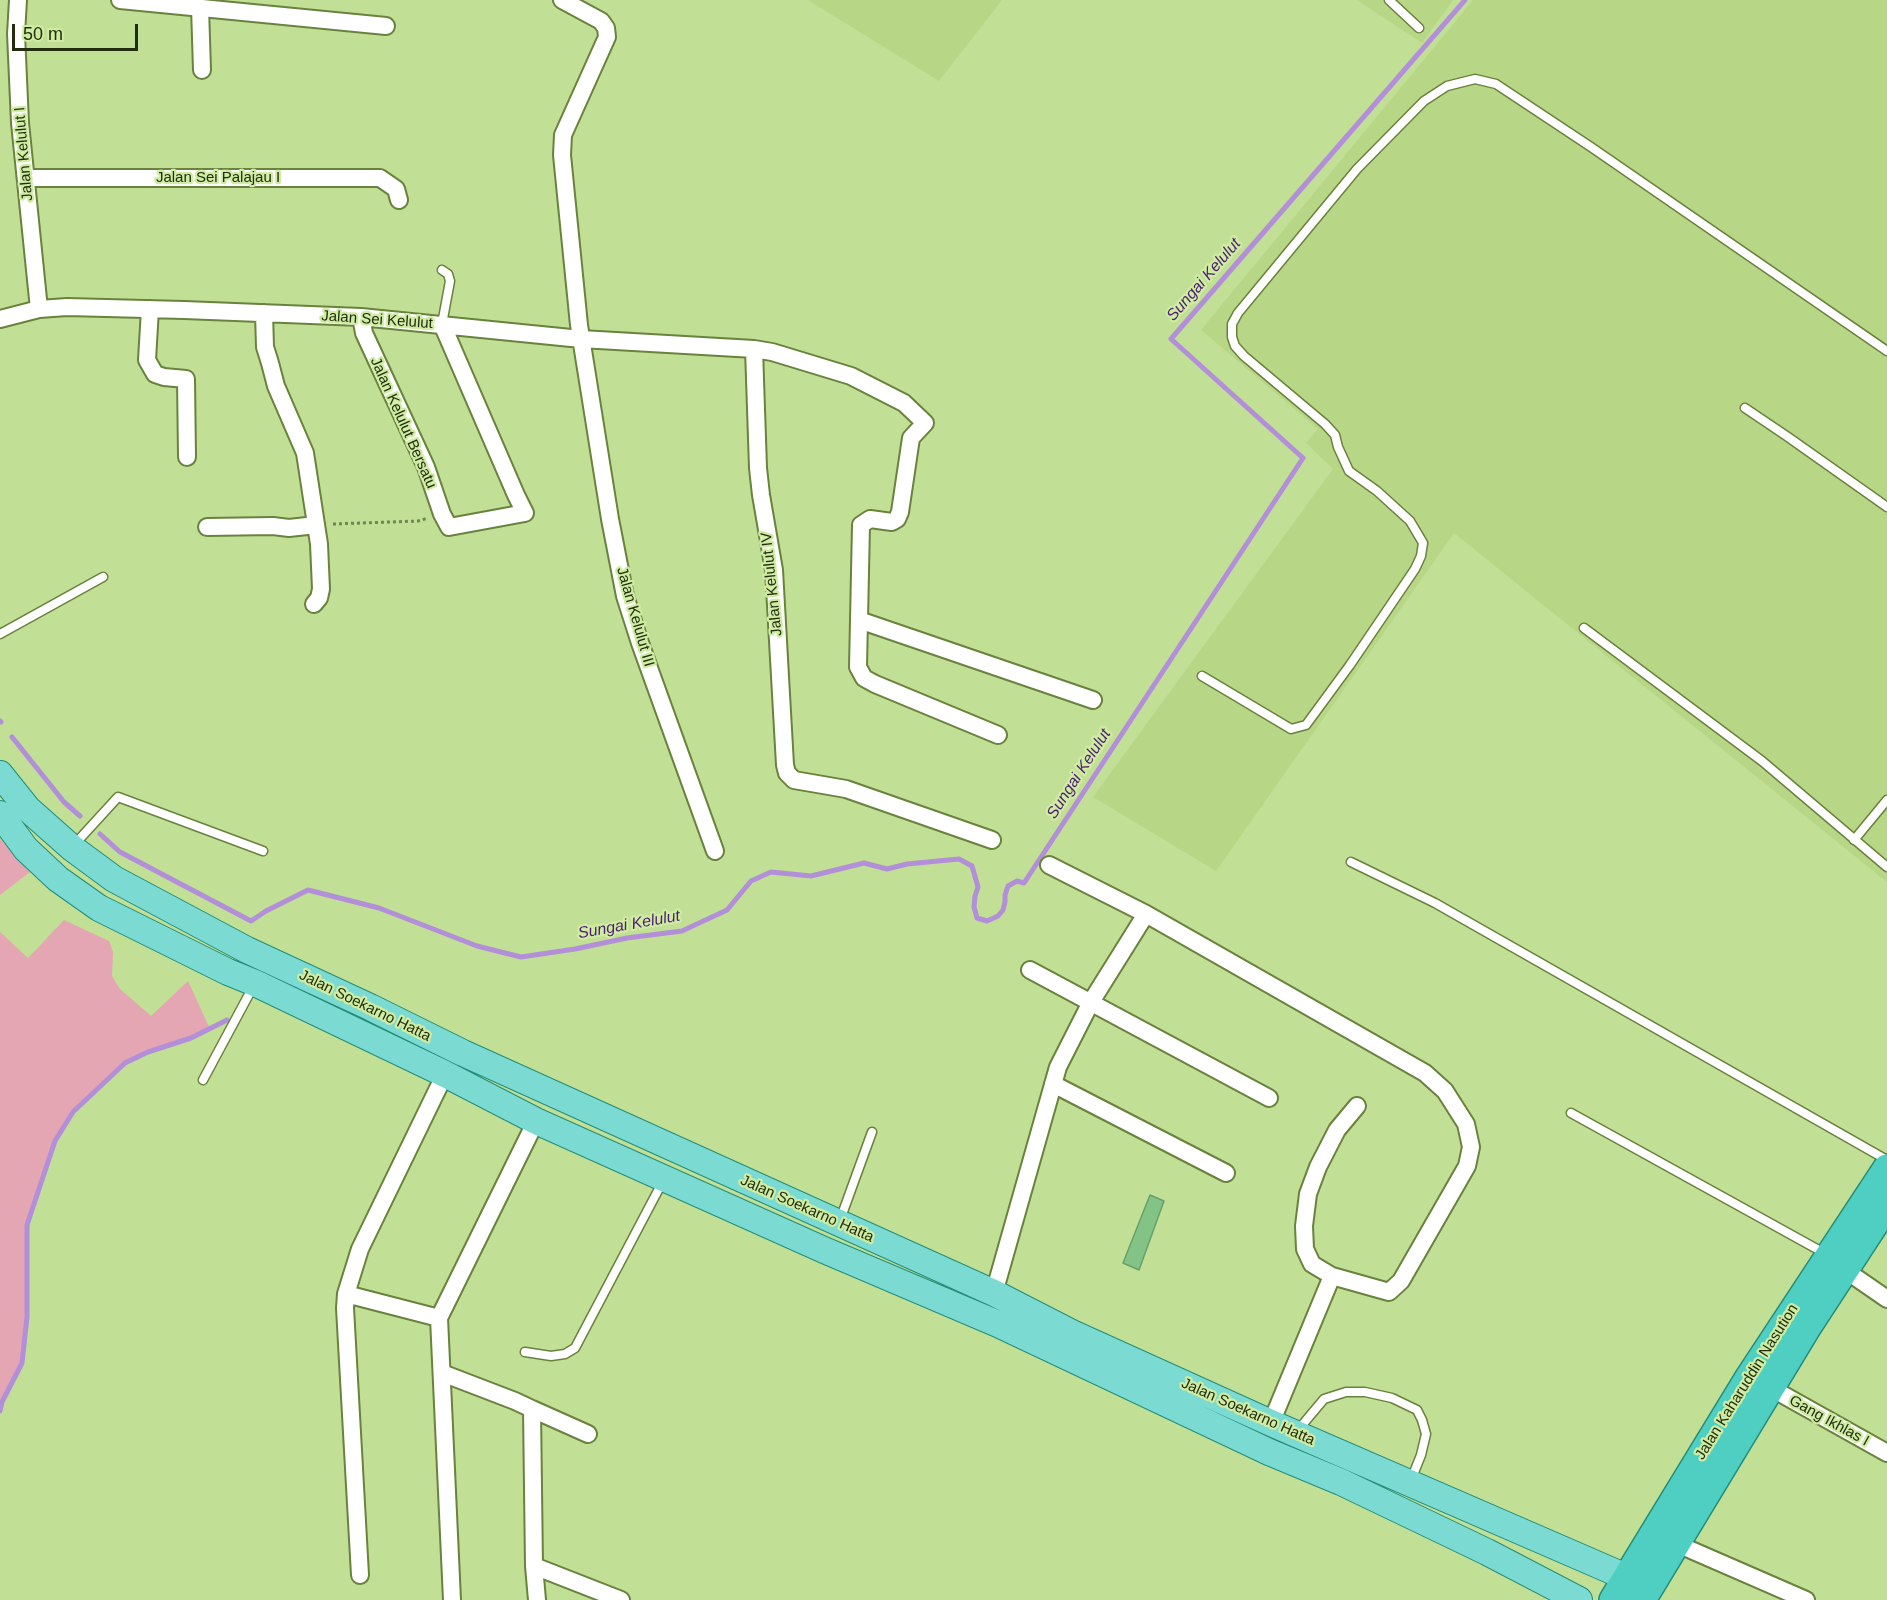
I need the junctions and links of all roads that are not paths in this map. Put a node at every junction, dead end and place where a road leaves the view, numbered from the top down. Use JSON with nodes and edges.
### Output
{"nodes":[{"id":1,"x":18,"y":0,"type":"edge"},
{"id":2,"x":120,"y":0,"type":"edge"},
{"id":3,"x":562,"y":0,"type":"edge"},
{"id":4,"x":1389,"y":0,"type":"edge"},
{"id":5,"x":201,"y":6,"type":"junction"},
{"id":6,"x":386,"y":26,"type":"dead end"},
{"id":7,"x":1419,"y":27,"type":"dead end"},
{"id":8,"x":202,"y":70,"type":"dead end"},
{"id":9,"x":26,"y":178,"type":"junction"},
{"id":10,"x":399,"y":200,"type":"dead end"},
{"id":11,"x":442,"y":270,"type":"dead end"},
{"id":12,"x":39,"y":309,"type":"junction"},
{"id":13,"x":150,"y":309,"type":"junction"},
{"id":14,"x":264,"y":313,"type":"junction"},
{"id":15,"x":361,"y":317,"type":"junction"},
{"id":16,"x":0,"y":319,"type":"edge"},
{"id":17,"x":442,"y":324,"type":"junction"},
{"id":18,"x":581,"y":339,"type":"junction"},
{"id":19,"x":754,"y":349,"type":"junction"},
{"id":20,"x":1887,"y":351,"type":"edge"},
{"id":21,"x":1745,"y":408,"type":"dead end"},
{"id":22,"x":187,"y":457,"type":"dead end"},
{"id":23,"x":1887,"y":507,"type":"edge"},
{"id":24,"x":316,"y":525,"type":"junction"},
{"id":25,"x":207,"y":527,"type":"dead end"},
{"id":26,"x":103,"y":577,"type":"dead end"},
{"id":27,"x":314,"y":603,"type":"dead end"},
{"id":28,"x":859,"y":620,"type":"junction"},
{"id":29,"x":1584,"y":628,"type":"dead end"},
{"id":30,"x":0,"y":634,"type":"edge"},
{"id":31,"x":1202,"y":675,"type":"dead end"},
{"id":32,"x":1093,"y":700,"type":"dead end"},
{"id":33,"x":998,"y":735,"type":"dead end"},
{"id":34,"x":0,"y":774,"type":"edge"},
{"id":35,"x":1887,"y":800,"type":"edge"},
{"id":36,"x":0,"y":814,"type":"edge"},
{"id":37,"x":992,"y":840,"type":"dead end"},
{"id":38,"x":1854,"y":840,"type":"junction"},
{"id":39,"x":72,"y":848,"type":"junction"},
{"id":40,"x":263,"y":851,"type":"dead end"},
{"id":41,"x":715,"y":851,"type":"dead end"},
{"id":42,"x":1351,"y":862,"type":"dead end"},
{"id":43,"x":1049,"y":865,"type":"dead end"},
{"id":44,"x":1887,"y":867,"type":"edge"},
{"id":45,"x":1146,"y":914,"type":"junction"},
{"id":46,"x":1030,"y":970,"type":"dead end"},
{"id":47,"x":255,"y":982,"type":"junction"},
{"id":48,"x":1091,"y":1002,"type":"junction"},
{"id":49,"x":445,"y":1074,"type":"junction"},
{"id":50,"x":203,"y":1080,"type":"dead end"},
{"id":51,"x":1053,"y":1084,"type":"junction"},
{"id":52,"x":1269,"y":1098,"type":"dead end"},
{"id":53,"x":1357,"y":1106,"type":"dead end"},
{"id":54,"x":1571,"y":1113,"type":"dead end"},
{"id":55,"x":536,"y":1121,"type":"junction"},
{"id":56,"x":872,"y":1132,"type":"dead end"},
{"id":57,"x":1887,"y":1160,"type":"edge"},
{"id":58,"x":1887,"y":1168,"type":"edge"},
{"id":59,"x":1226,"y":1173,"type":"dead end"},
{"id":60,"x":664,"y":1178,"type":"junction"},
{"id":61,"x":781,"y":1197,"type":"junction"},
{"id":62,"x":1887,"y":1205,"type":"edge"},
{"id":63,"x":839,"y":1223,"type":"junction"},
{"id":64,"x":769,"y":1226,"type":"junction"},
{"id":65,"x":1837,"y":1263,"type":"junction"},
{"id":66,"x":1332,"y":1276,"type":"junction"},
{"id":67,"x":994,"y":1293,"type":"junction"},
{"id":68,"x":346,"y":1294,"type":"junction"},
{"id":69,"x":1887,"y":1299,"type":"edge"},
{"id":70,"x":439,"y":1318,"type":"junction"},
{"id":71,"x":525,"y":1352,"type":"dead end"},
{"id":72,"x":442,"y":1373,"type":"junction"},
{"id":73,"x":1771,"y":1388,"type":"junction"},
{"id":74,"x":532,"y":1409,"type":"junction"},
{"id":75,"x":1271,"y":1423,"type":"junction"},
{"id":76,"x":1295,"y":1433,"type":"junction"},
{"id":77,"x":588,"y":1434,"type":"dead end"},
{"id":78,"x":1887,"y":1453,"type":"edge"},
{"id":79,"x":1410,"y":1484,"type":"junction"},
{"id":80,"x":1664,"y":1538,"type":"junction"},
{"id":81,"x":534,"y":1566,"type":"junction"},
{"id":82,"x":360,"y":1575,"type":"dead end"},
{"id":83,"x":1639,"y":1589,"type":"edge"},
{"id":84,"x":453,"y":1600,"type":"edge"},
{"id":85,"x":537,"y":1600,"type":"edge"},
{"id":86,"x":621,"y":1600,"type":"edge"},
{"id":87,"x":1579,"y":1600,"type":"edge"},
{"id":88,"x":1613,"y":1600,"type":"edge"},
{"id":89,"x":1806,"y":1600,"type":"edge"}],
"edges":[{"from":1,"to":9,"type":"street","name":"Jalan Kelulut I"},
{"from":2,"to":5,"type":"street"},
{"from":3,"to":18,"type":"street","name":"Jalan Kelulut III"},
{"from":4,"to":7,"type":"lane"},
{"from":5,"to":6,"type":"street"},
{"from":5,"to":8,"type":"street"},
{"from":9,"to":10,"type":"street","name":"Jalan Sei Palajau I"},
{"from":9,"to":12,"type":"street","name":"Jalan Kelulut I"},
{"from":11,"to":17,"type":"lane"},
{"from":12,"to":13,"type":"street","name":"Jalan Sei Kelulut"},
{"from":12,"to":16,"type":"street","name":"Jalan Sei Kelulut"},
{"from":13,"to":14,"type":"street","name":"Jalan Sei Kelulut"},
{"from":13,"to":22,"type":"street"},
{"from":14,"to":15,"type":"street","name":"Jalan Sei Kelulut"},
{"from":14,"to":24,"type":"street"},
{"from":15,"to":17,"type":"street","name":"Jalan Sei Kelulut"},
{"from":15,"to":17,"type":"street","name":"Jalan Kelulut Bersatu"},
{"from":17,"to":18,"type":"street","name":"Jalan Sei Kelulut"},
{"from":18,"to":19,"type":"street","name":"Jalan Sei Kelulut"},
{"from":18,"to":41,"type":"street","name":"Jalan Kelulut III"},
{"from":19,"to":28,"type":"street","name":"Jalan Sei Kelulut"},
{"from":19,"to":37,"type":"street","name":"Jalan Kelulut IV"},
{"from":20,"to":31,"type":"lane"},
{"from":21,"to":23,"type":"lane"},
{"from":24,"to":25,"type":"street"},
{"from":24,"to":27,"type":"street"},
{"from":26,"to":30,"type":"lane"},
{"from":28,"to":32,"type":"street"},
{"from":28,"to":33,"type":"street"},
{"from":29,"to":38,"type":"lane"},
{"from":34,"to":39,"type":"main road","name":"Jalan Soekarno Hatta"},
{"from":35,"to":38,"type":"lane"},
{"from":36,"to":47,"type":"main road","name":"Jalan Soekarno Hatta"},
{"from":38,"to":44,"type":"lane"},
{"from":39,"to":40,"type":"lane"},
{"from":39,"to":61,"type":"main road","name":"Jalan Soekarno Hatta"},
{"from":42,"to":57,"type":"lane"},
{"from":43,"to":45,"type":"street"},
{"from":45,"to":48,"type":"street"},
{"from":45,"to":66,"type":"street"},
{"from":46,"to":48,"type":"street"},
{"from":47,"to":49,"type":"main road","name":"Jalan Soekarno Hatta"},
{"from":47,"to":50,"type":"lane"},
{"from":48,"to":51,"type":"street"},
{"from":48,"to":52,"type":"street"},
{"from":49,"to":55,"type":"main road","name":"Jalan Soekarno Hatta"},
{"from":49,"to":68,"type":"street"},
{"from":51,"to":59,"type":"street"},
{"from":51,"to":67,"type":"street"},
{"from":53,"to":66,"type":"street"},
{"from":54,"to":65,"type":"lane"},
{"from":55,"to":60,"type":"main road","name":"Jalan Soekarno Hatta"},
{"from":55,"to":70,"type":"street"},
{"from":56,"to":63,"type":"lane"},
{"from":58,"to":65,"type":"highway","name":"Jalan Kaharuddin Nasution"},
{"from":60,"to":64,"type":"main road","name":"Jalan Soekarno Hatta"},
{"from":60,"to":71,"type":"lane"},
{"from":61,"to":63,"type":"main road","name":"Jalan Soekarno Hatta"},
{"from":61,"to":64,"type":"main road"},
{"from":62,"to":65,"type":"highway","name":"Jalan Kaharuddin Nasution"},
{"from":63,"to":67,"type":"main road","name":"Jalan Soekarno Hatta"},
{"from":64,"to":87,"type":"main road","name":"Jalan Soekarno Hatta"},
{"from":65,"to":69,"type":"street"},
{"from":65,"to":73,"type":"highway","name":"Jalan Kaharuddin Nasution"},
{"from":65,"to":80,"type":"highway","name":"Jalan Kaharuddin Nasution"},
{"from":66,"to":75,"type":"street"},
{"from":67,"to":75,"type":"main road","name":"Jalan Soekarno Hatta"},
{"from":68,"to":70,"type":"street"},
{"from":68,"to":82,"type":"street"},
{"from":70,"to":72,"type":"street"},
{"from":72,"to":74,"type":"street"},
{"from":72,"to":84,"type":"street"},
{"from":73,"to":78,"type":"street","name":"Gang Ikhlas I"},
{"from":73,"to":80,"type":"highway","name":"Jalan Kaharuddin Nasution"},
{"from":74,"to":77,"type":"street"},
{"from":74,"to":81,"type":"street"},
{"from":75,"to":76,"type":"main road","name":"Jalan Soekarno Hatta"},
{"from":76,"to":79,"type":"main road","name":"Jalan Soekarno Hatta"},
{"from":76,"to":79,"type":"lane"},
{"from":79,"to":83,"type":"main road","name":"Jalan Soekarno Hatta"},
{"from":80,"to":83,"type":"highway","name":"Jalan Kaharuddin Nasution"},
{"from":80,"to":89,"type":"street"},
{"from":81,"to":85,"type":"street"},
{"from":81,"to":86,"type":"street"},
{"from":83,"to":88,"type":"highway","name":"Jalan Kaharuddin Nasution"}]}
